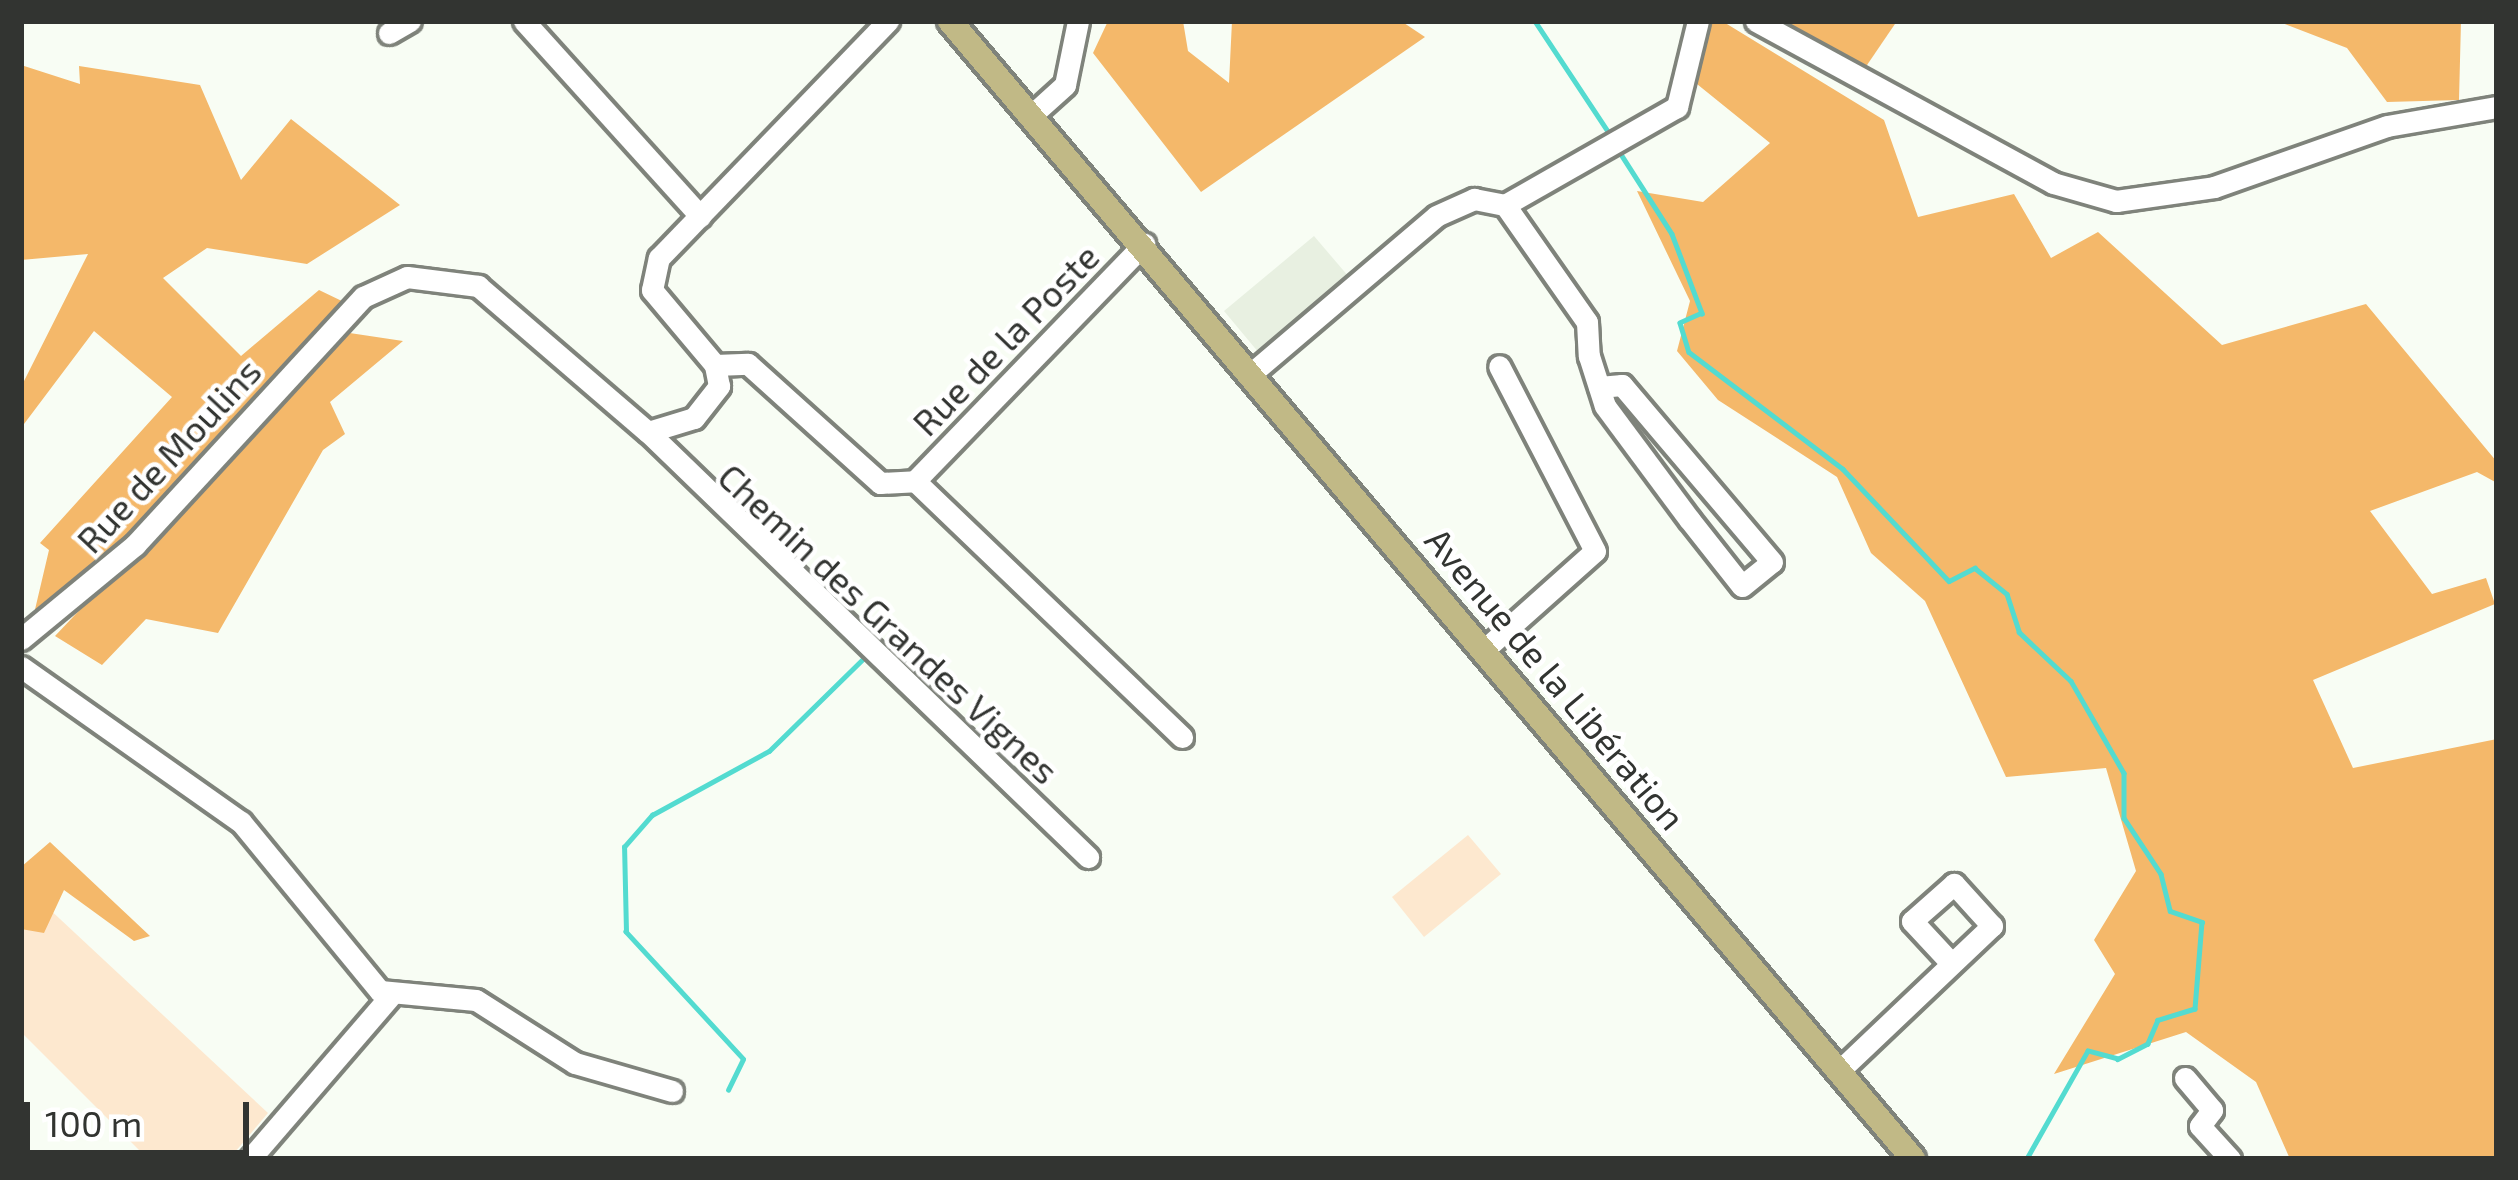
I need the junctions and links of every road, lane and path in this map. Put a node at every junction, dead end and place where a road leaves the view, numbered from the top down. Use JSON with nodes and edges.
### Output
{"nodes":[{"id":1,"x":410,"y":21,"type":"edge"},
{"id":2,"x":524,"y":21,"type":"edge"},
{"id":3,"x":888,"y":21,"type":"edge"},
{"id":4,"x":950,"y":21,"type":"edge"},
{"id":5,"x":1078,"y":21,"type":"edge"},
{"id":6,"x":1698,"y":21,"type":"edge"},
{"id":7,"x":1756,"y":21,"type":"edge"},
{"id":8,"x":389,"y":32,"type":"dead end"},
{"id":9,"x":2497,"y":107,"type":"edge"},
{"id":10,"x":1034,"y":113,"type":"junction"},
{"id":11,"x":1505,"y":206,"type":"junction"},
{"id":12,"x":700,"y":216,"type":"junction"},
{"id":13,"x":1144,"y":244,"type":"junction"},
{"id":14,"x":715,"y":365,"type":"junction"},
{"id":15,"x":1498,"y":366,"type":"dead end"},
{"id":16,"x":1252,"y":372,"type":"junction"},
{"id":17,"x":1599,"y":387,"type":"junction"},
{"id":18,"x":648,"y":432,"type":"junction"},
{"id":19,"x":915,"y":481,"type":"junction"},
{"id":20,"x":21,"y":639,"type":"edge"},
{"id":21,"x":1485,"y":649,"type":"junction"},
{"id":22,"x":21,"y":668,"type":"edge"},
{"id":23,"x":1182,"y":737,"type":"dead end"},
{"id":24,"x":1088,"y":857,"type":"dead end"},
{"id":25,"x":1951,"y":963,"type":"dead end"},
{"id":26,"x":391,"y":995,"type":"junction"},
{"id":27,"x":1839,"y":1071,"type":"junction"},
{"id":28,"x":2185,"y":1078,"type":"dead end"},
{"id":29,"x":672,"y":1091,"type":"dead end"},
{"id":30,"x":250,"y":1159,"type":"edge"},
{"id":31,"x":1913,"y":1159,"type":"edge"},
{"id":32,"x":2230,"y":1159,"type":"edge"}],
"edges":[{"from":1,"to":8,"type":"street"},
{"from":2,"to":12,"type":"street"},
{"from":3,"to":12,"type":"street"},
{"from":4,"to":10,"type":"main road","name":"Avenue de la Libération"},
{"from":5,"to":10,"type":"street"},
{"from":6,"to":11,"type":"street"},
{"from":7,"to":9,"type":"street"},
{"from":10,"to":13,"type":"main road","name":"Avenue de la Libération"},
{"from":11,"to":16,"type":"street"},
{"from":11,"to":17,"type":"street"},
{"from":12,"to":14,"type":"street"},
{"from":13,"to":16,"type":"main road","name":"Avenue de la Libération"},
{"from":13,"to":19,"type":"street","name":"Rue de la Poste"},
{"from":14,"to":18,"type":"street"},
{"from":14,"to":19,"type":"street"},
{"from":15,"to":21,"type":"street"},
{"from":16,"to":21,"type":"main road","name":"Avenue de la Libération"},
{"from":17,"to":17,"type":"street"},
{"from":18,"to":20,"type":"street","name":"Rue de Moulins"},
{"from":18,"to":24,"type":"street","name":"Chemin des Grandes Vignes"},
{"from":19,"to":23,"type":"street"},
{"from":21,"to":27,"type":"main road","name":"Avenue de la Libération"},
{"from":22,"to":26,"type":"street"},
{"from":25,"to":27,"type":"street"},
{"from":26,"to":29,"type":"street"},
{"from":26,"to":30,"type":"street"},
{"from":27,"to":31,"type":"main road","name":"Avenue de la Libération"},
{"from":28,"to":32,"type":"street"}]}
